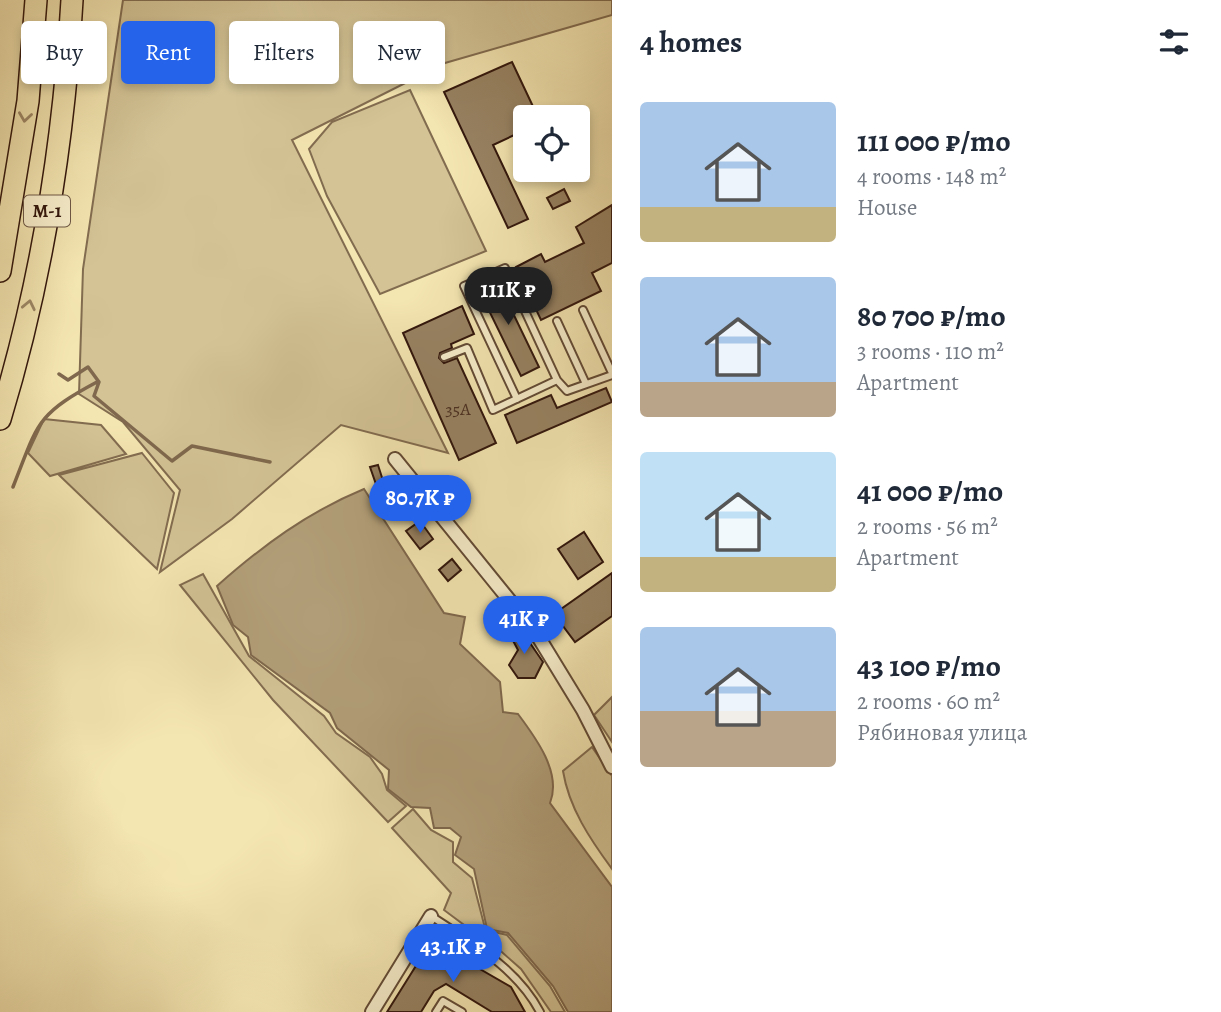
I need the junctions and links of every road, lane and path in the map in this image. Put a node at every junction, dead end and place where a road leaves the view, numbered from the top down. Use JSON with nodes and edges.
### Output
{"nodes":[{"id":1,"x":36,"y":0,"type":"edge"},
{"id":2,"x":72,"y":0,"type":"edge"},
{"id":3,"x":0,"y":271,"type":"edge"},
{"id":4,"x":583,"y":310,"type":"dead end"},
{"id":5,"x":557,"y":321,"type":"dead end"},
{"id":6,"x":444,"y":357,"type":"dead end"},
{"id":7,"x":612,"y":374,"type":"edge"},
{"id":8,"x":557,"y":380,"type":"junction"},
{"id":9,"x":586,"y":384,"type":"junction"},
{"id":10,"x":517,"y":398,"type":"junction"},
{"id":11,"x":0,"y":419,"type":"edge"},
{"id":12,"x":395,"y":459,"type":"dead end"},
{"id":13,"x":612,"y":767,"type":"edge"},
{"id":14,"x":431,"y":916,"type":"joint"},
{"id":15,"x":372,"y":1012,"type":"edge"},
{"id":16,"x":436,"y":1012,"type":"edge"},
{"id":17,"x":462,"y":1012,"type":"edge"},
{"id":18,"x":540,"y":1012,"type":"edge"}],
"edges":[{"from":1,"to":3,"type":"highway","number":"М-1","one_way":true},
{"from":11,"to":2,"type":"highway","number":"М-1","one_way":true},
{"from":4,"to":7,"type":"lane"},
{"from":5,"to":9,"type":"lane"},
{"from":6,"to":10,"type":"lane"},
{"from":7,"to":9,"type":"lane"},
{"from":8,"to":9,"type":"lane"},
{"from":8,"to":10,"type":"lane"},
{"from":8,"to":10,"type":"lane"},
{"from":12,"to":13,"type":"street"},
{"from":14,"to":15,"type":"street"},
{"from":14,"to":18,"type":"lane"},
{"from":16,"to":17,"type":"lane"}]}
